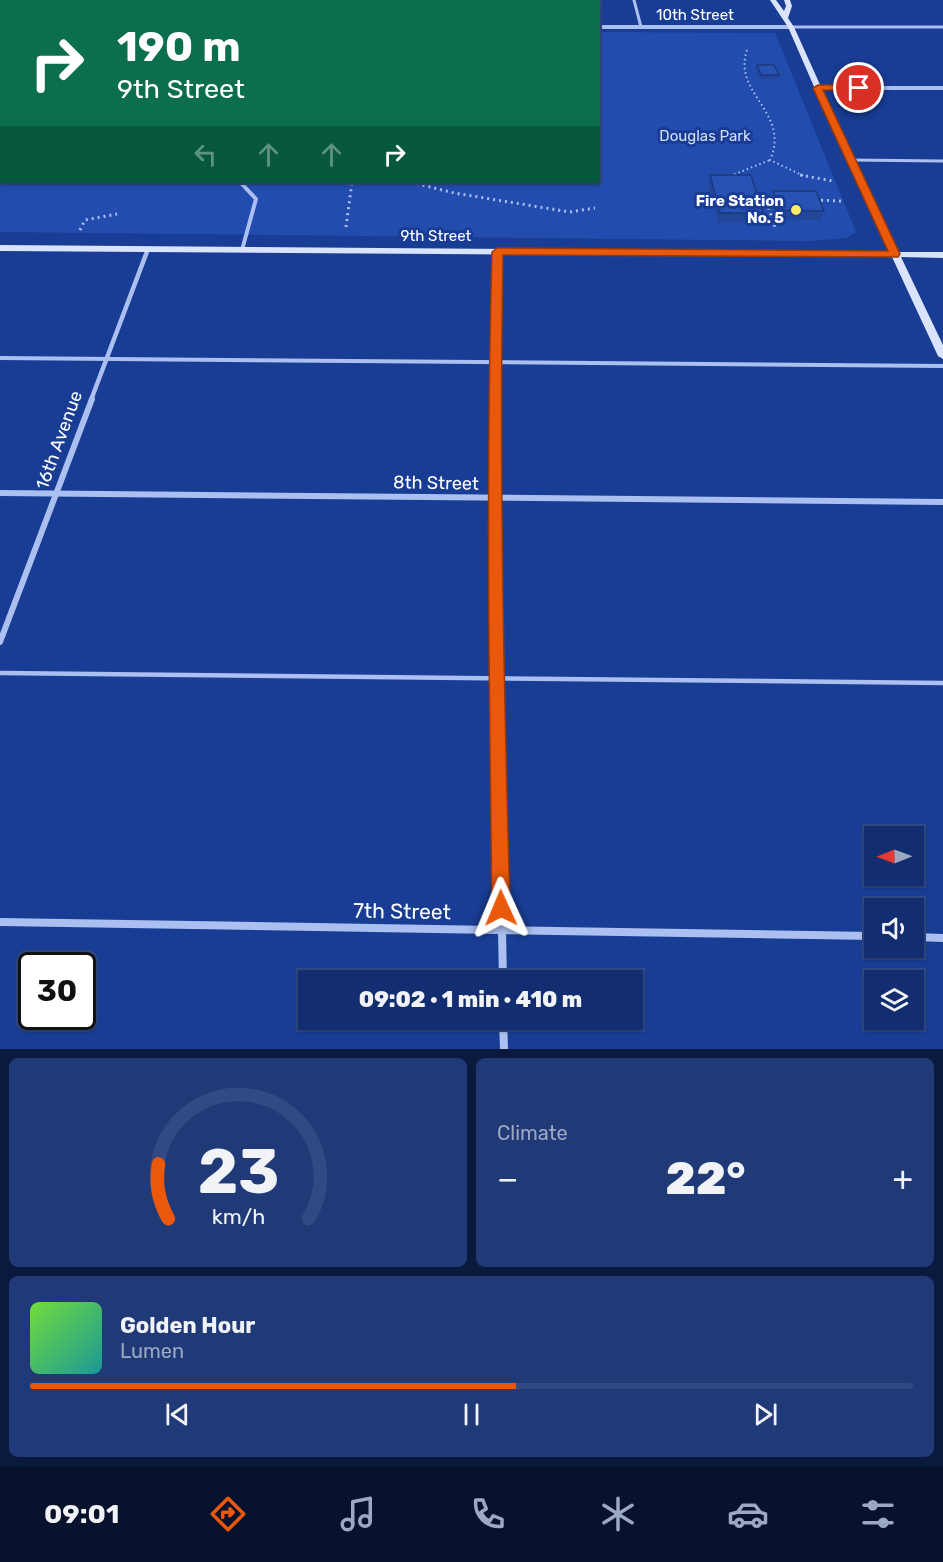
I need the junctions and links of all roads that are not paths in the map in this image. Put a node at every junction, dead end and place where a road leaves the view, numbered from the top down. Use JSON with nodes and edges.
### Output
{"nodes":[{"id":1,"x":634,"y":0,"type":"edge"},
{"id":2,"x":773,"y":0,"type":"edge"},
{"id":3,"x":787,"y":0,"type":"edge"},
{"id":4,"x":786,"y":16,"type":"junction"},
{"id":5,"x":600,"y":27,"type":"edge"},
{"id":6,"x":641,"y":27,"type":"junction"},
{"id":7,"x":791,"y":27,"type":"junction"},
{"id":8,"x":943,"y":27,"type":"edge"},
{"id":9,"x":818,"y":88,"type":"junction"},
{"id":10,"x":943,"y":88,"type":"edge"},
{"id":11,"x":850,"y":160,"type":"junction"},
{"id":12,"x":943,"y":161,"type":"edge"},
{"id":13,"x":241,"y":183,"type":"edge"},
{"id":14,"x":0,"y":248,"type":"edge"},
{"id":15,"x":148,"y":249,"type":"junction"},
{"id":16,"x":242,"y":250,"type":"junction"},
{"id":17,"x":497,"y":252,"type":"junction"},
{"id":18,"x":894,"y":254,"type":"junction"},
{"id":19,"x":943,"y":255,"type":"edge"},
{"id":20,"x":943,"y":356,"type":"edge"},
{"id":21,"x":0,"y":358,"type":"edge"},
{"id":22,"x":105,"y":358,"type":"junction"},
{"id":23,"x":495,"y":364,"type":"junction"},
{"id":24,"x":943,"y":366,"type":"edge"},
{"id":25,"x":0,"y":493,"type":"edge"},
{"id":26,"x":55,"y":494,"type":"junction"},
{"id":27,"x":496,"y":498,"type":"junction"},
{"id":28,"x":943,"y":502,"type":"edge"},
{"id":29,"x":0,"y":642,"type":"edge"},
{"id":30,"x":0,"y":673,"type":"edge"},
{"id":31,"x":496,"y":678,"type":"junction"},
{"id":32,"x":943,"y":683,"type":"edge"},
{"id":33,"x":0,"y":922,"type":"edge"},
{"id":34,"x":502,"y":931,"type":"junction"},
{"id":35,"x":864,"y":936,"type":"edge"},
{"id":36,"x":924,"y":937,"type":"edge"},
{"id":37,"x":943,"y":938,"type":"edge"},
{"id":38,"x":503,"y":970,"type":"edge"},
{"id":39,"x":503,"y":1030,"type":"edge"},
{"id":40,"x":504,"y":1049,"type":"edge"}],
"edges":[{"from":1,"to":6,"type":"lane"},
{"from":2,"to":4,"type":"street"},
{"from":3,"to":4,"type":"street"},
{"from":4,"to":7,"type":"street"},
{"from":5,"to":6,"type":"street","name":"10th Street"},
{"from":6,"to":7,"type":"street","name":"10th Street"},
{"from":7,"to":8,"type":"lane"},
{"from":7,"to":9,"type":"street"},
{"from":9,"to":10,"type":"street"},
{"from":9,"to":11,"type":"street"},
{"from":11,"to":12,"type":"lane"},
{"from":11,"to":18,"type":"street"},
{"from":13,"to":16,"type":"lane"},
{"from":14,"to":15,"type":"street","name":"9th Street"},
{"from":15,"to":16,"type":"street","name":"9th Street"},
{"from":15,"to":22,"type":"street","name":"16th Avenue"},
{"from":16,"to":17,"type":"street","name":"9th Street"},
{"from":17,"to":18,"type":"street","name":"9th Street"},
{"from":17,"to":23,"type":"street"},
{"from":18,"to":19,"type":"street","name":"9th Street"},
{"from":18,"to":20,"type":"street"},
{"from":21,"to":22,"type":"lane"},
{"from":22,"to":23,"type":"lane"},
{"from":22,"to":26,"type":"street","name":"16th Avenue"},
{"from":23,"to":24,"type":"lane"},
{"from":23,"to":27,"type":"street"},
{"from":25,"to":26,"type":"street","name":"8th Street"},
{"from":26,"to":27,"type":"street","name":"8th Street"},
{"from":26,"to":29,"type":"street","name":"16th Avenue"},
{"from":27,"to":28,"type":"street","name":"8th Street"},
{"from":27,"to":31,"type":"street"},
{"from":30,"to":31,"type":"lane"},
{"from":31,"to":32,"type":"lane"},
{"from":31,"to":34,"type":"street"},
{"from":33,"to":34,"type":"street","name":"7th Street"},
{"from":34,"to":35,"type":"street","name":"7th Street"},
{"from":34,"to":38,"type":"street"},
{"from":36,"to":37,"type":"street"},
{"from":39,"to":40,"type":"street"}]}
